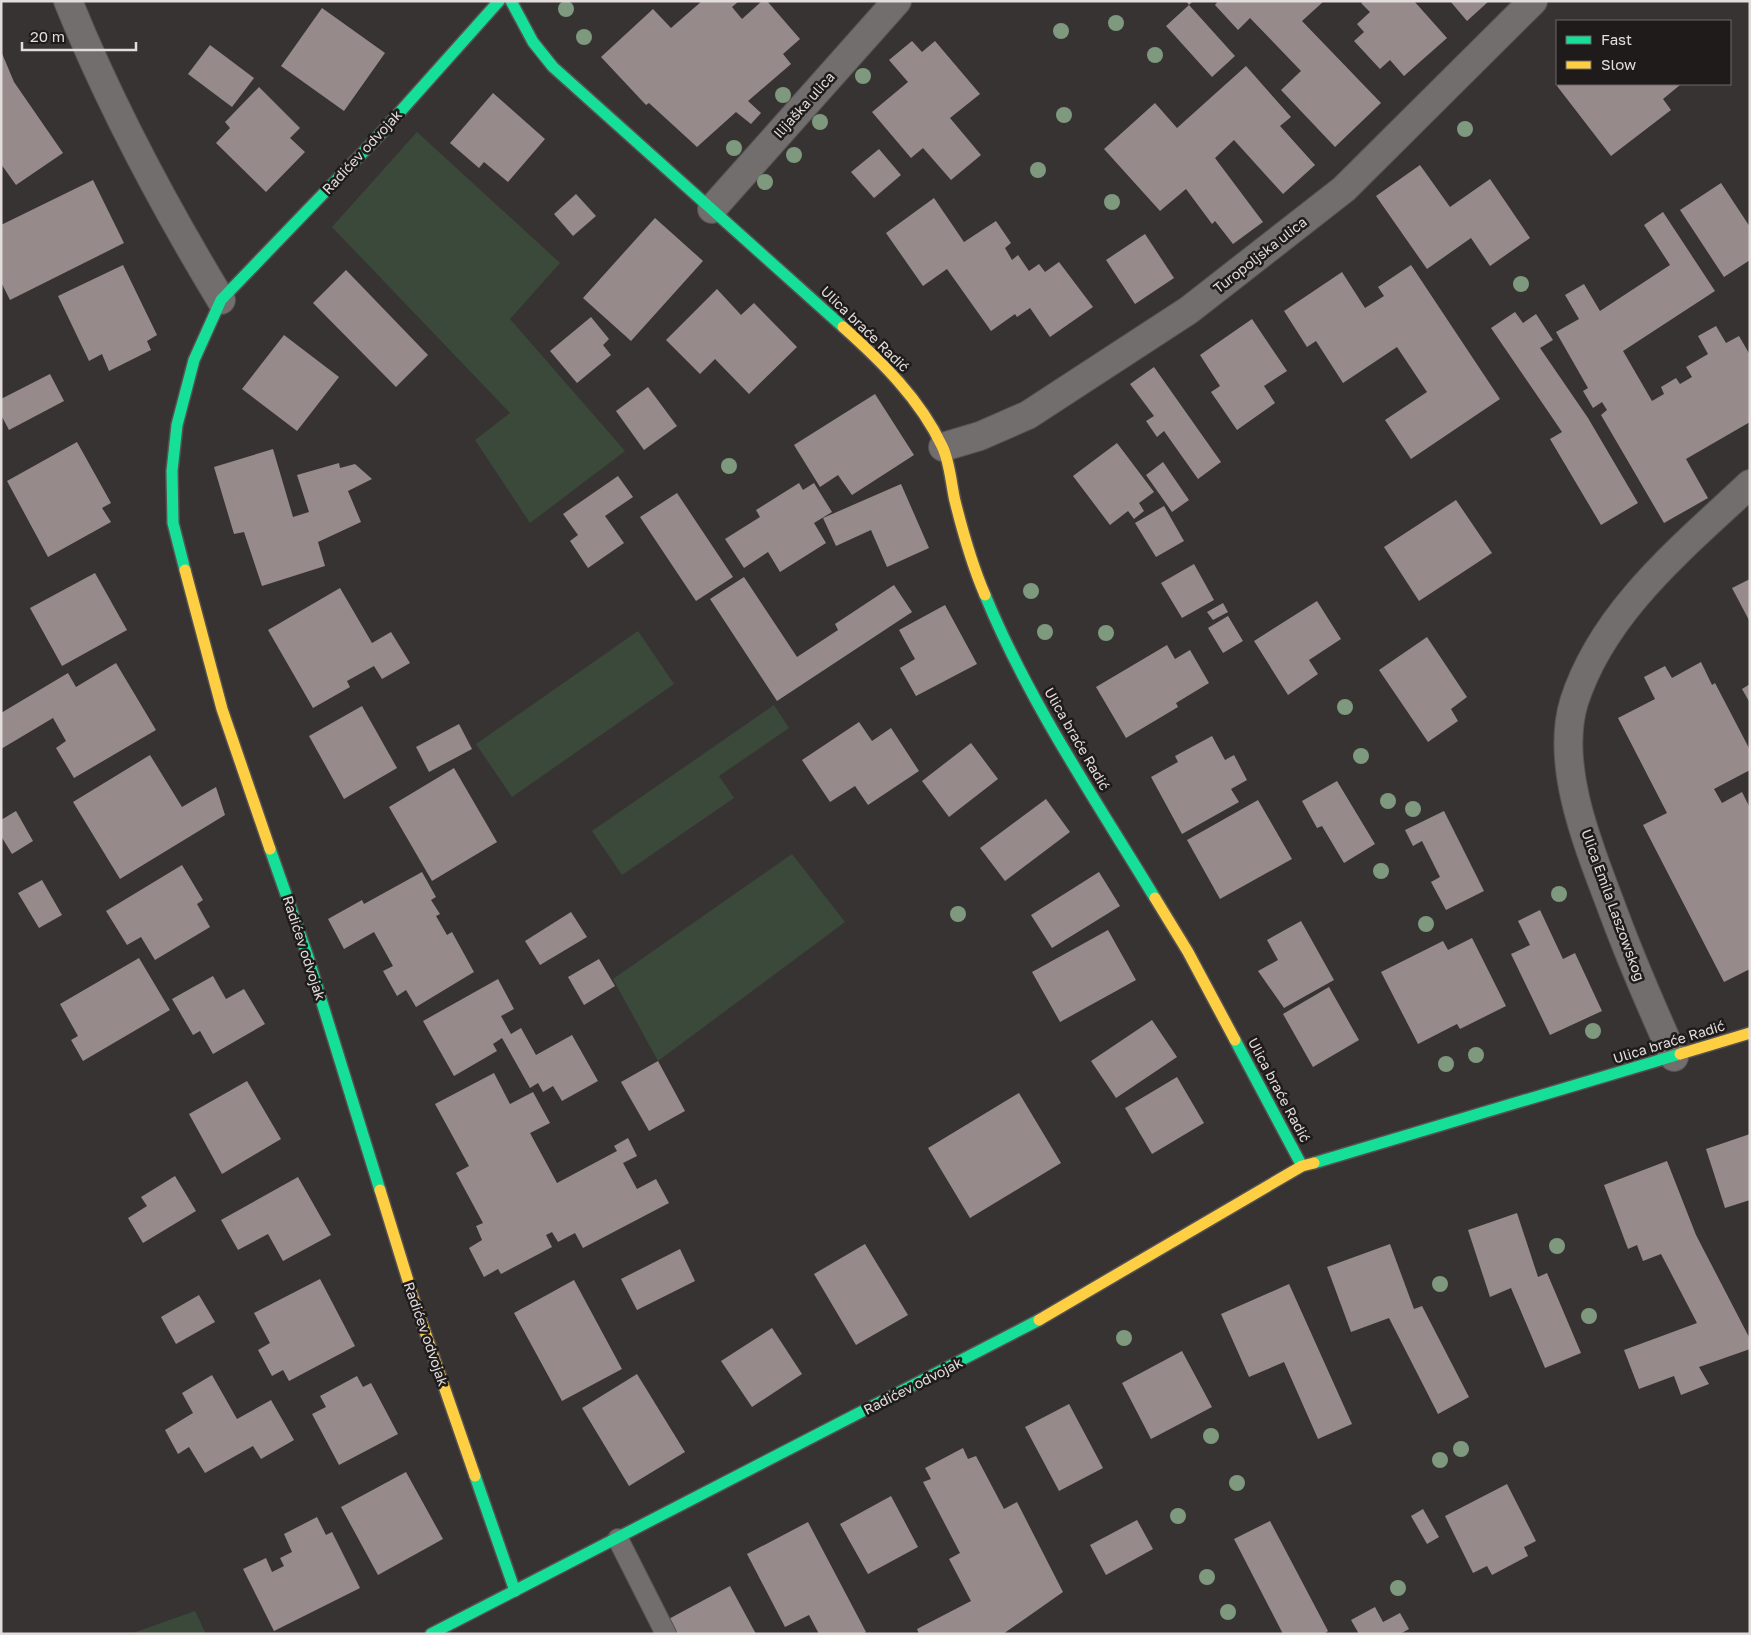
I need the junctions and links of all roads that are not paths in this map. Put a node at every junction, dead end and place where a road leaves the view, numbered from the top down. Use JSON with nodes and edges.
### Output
{"nodes":[{"id":1,"x":68,"y":1,"type":"edge"},
{"id":2,"x":500,"y":1,"type":"edge"},
{"id":3,"x":511,"y":1,"type":"edge"},
{"id":4,"x":897,"y":1,"type":"edge"},
{"id":5,"x":1533,"y":1,"type":"edge"},
{"id":6,"x":712,"y":208,"type":"junction"},
{"id":7,"x":221,"y":300,"type":"junction"},
{"id":8,"x":943,"y":447,"type":"junction"},
{"id":9,"x":1750,"y":484,"type":"edge"},
{"id":10,"x":1750,"y":1033,"type":"edge"},
{"id":11,"x":1674,"y":1057,"type":"junction"},
{"id":12,"x":1302,"y":1166,"type":"junction"},
{"id":13,"x":618,"y":1539,"type":"junction"},
{"id":14,"x":516,"y":1591,"type":"junction"},
{"id":15,"x":430,"y":1634,"type":"edge"},
{"id":16,"x":666,"y":1634,"type":"edge"}],
"edges":[{"from":1,"to":7,"type":"street"},
{"from":2,"to":7,"type":"street","name":"Radićev odvojak"},
{"from":3,"to":6,"type":"street","name":"Ulica braće Radić"},
{"from":4,"to":6,"type":"street","name":"Ilijaška ulica"},
{"from":5,"to":8,"type":"street","name":"Turopoljska ulica"},
{"from":6,"to":8,"type":"street","name":"Ulica braće Radić"},
{"from":7,"to":14,"type":"street","name":"Radićev odvojak"},
{"from":8,"to":12,"type":"street","name":"Ulica braće Radić"},
{"from":9,"to":11,"type":"street","name":"Ulica Emila Laszowskog"},
{"from":10,"to":11,"type":"street","name":"Ulica braće Radić"},
{"from":11,"to":12,"type":"street","name":"Ulica braće Radić"},
{"from":12,"to":13,"type":"street","name":"Radićev odvojak"},
{"from":13,"to":14,"type":"street","name":"Radićev odvojak"},
{"from":13,"to":16,"type":"lane"},
{"from":14,"to":15,"type":"street","name":"Radićev odvojak"}]}
